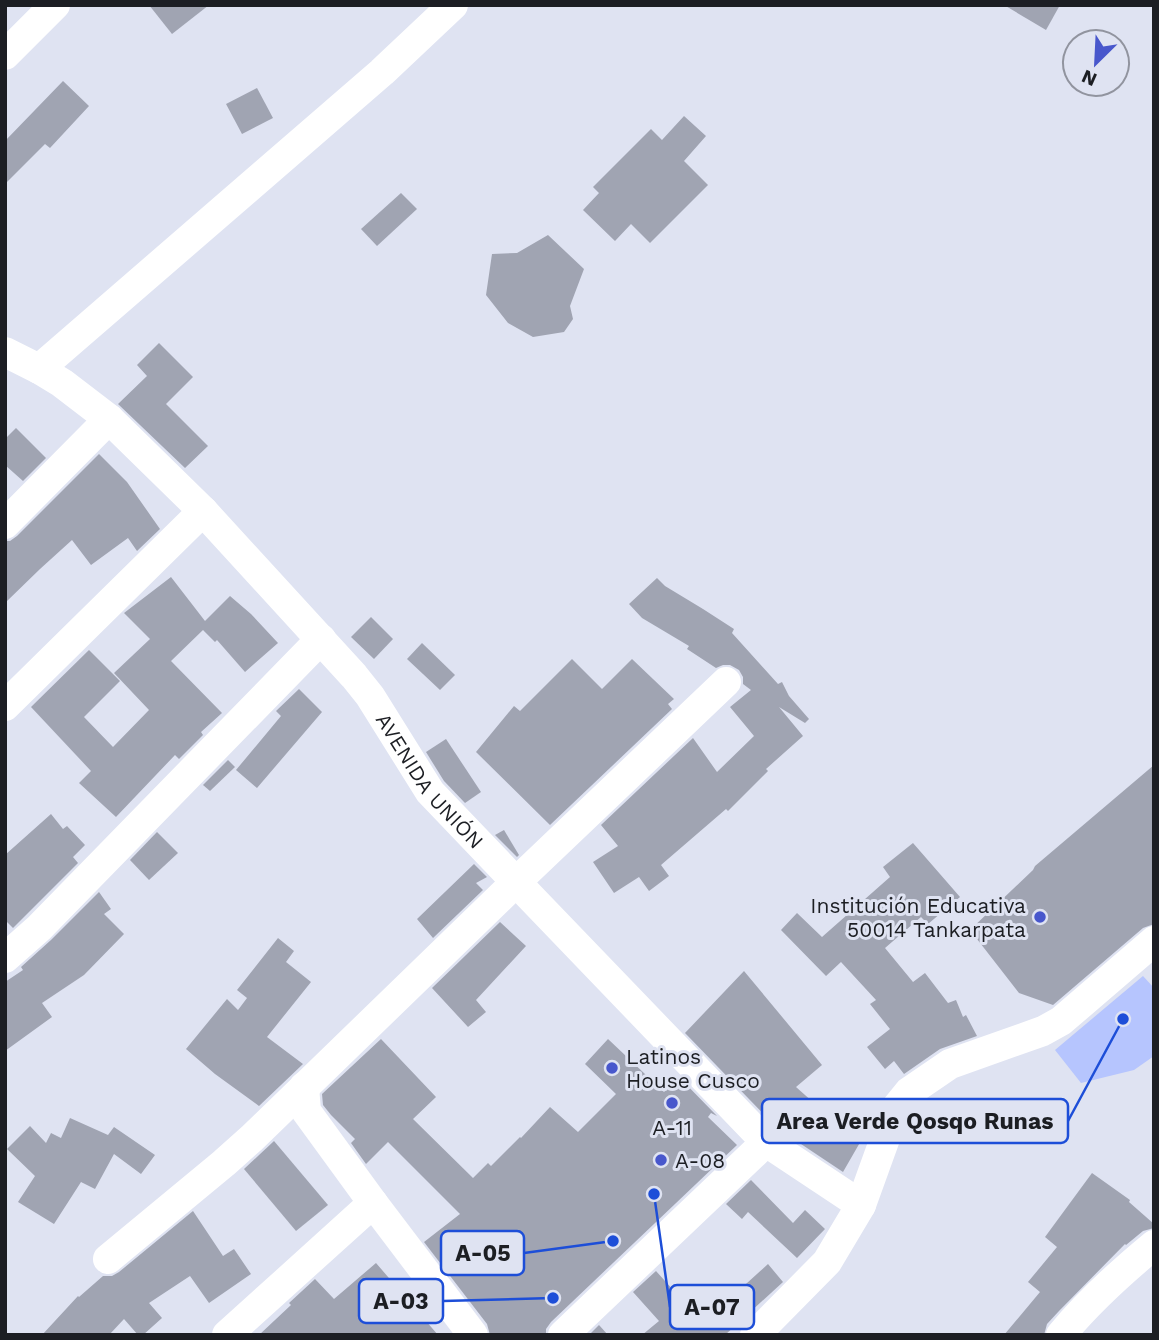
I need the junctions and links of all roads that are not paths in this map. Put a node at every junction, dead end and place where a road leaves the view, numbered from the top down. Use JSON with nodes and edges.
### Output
{"nodes":[{"id":1,"x":55,"y":5,"type":"edge"},
{"id":2,"x":453,"y":5,"type":"edge"},
{"id":3,"x":5,"y":55,"type":"edge"},
{"id":4,"x":5,"y":352,"type":"edge"},
{"id":5,"x":39,"y":369,"type":"junction"},
{"id":6,"x":109,"y":419,"type":"junction"},
{"id":7,"x":203,"y":511,"type":"junction"},
{"id":8,"x":5,"y":524,"type":"edge"},
{"id":9,"x":321,"y":639,"type":"junction"},
{"id":10,"x":726,"y":682,"type":"dead end"},
{"id":11,"x":5,"y":706,"type":"edge"},
{"id":12,"x":516,"y":882,"type":"junction"},
{"id":13,"x":1154,"y":941,"type":"edge"},
{"id":14,"x":5,"y":958,"type":"edge"},
{"id":15,"x":304,"y":1087,"type":"junction"},
{"id":16,"x":766,"y":1142,"type":"junction"},
{"id":17,"x":373,"y":1203,"type":"junction"},
{"id":18,"x":861,"y":1205,"type":"junction"},
{"id":19,"x":1154,"y":1245,"type":"edge"},
{"id":20,"x":108,"y":1259,"type":"dead end"},
{"id":21,"x":470,"y":1334,"type":"edge"},
{"id":22,"x":227,"y":1335,"type":"edge"},
{"id":23,"x":563,"y":1335,"type":"edge"},
{"id":24,"x":755,"y":1335,"type":"edge"},
{"id":25,"x":1061,"y":1335,"type":"edge"}],
"edges":[{"from":1,"to":3,"type":"street"},
{"from":2,"to":5,"type":"street"},
{"from":4,"to":5,"type":"street","name":"AVENIDA UNIÓN"},
{"from":5,"to":6,"type":"street","name":"AVENIDA UNIÓN"},
{"from":6,"to":7,"type":"street","name":"AVENIDA UNIÓN"},
{"from":6,"to":8,"type":"street"},
{"from":7,"to":9,"type":"street","name":"AVENIDA UNIÓN"},
{"from":7,"to":11,"type":"street"},
{"from":9,"to":12,"type":"street","name":"AVENIDA UNIÓN"},
{"from":9,"to":14,"type":"street"},
{"from":10,"to":12,"type":"street"},
{"from":12,"to":15,"type":"street"},
{"from":12,"to":16,"type":"street","name":"AVENIDA UNIÓN"},
{"from":13,"to":18,"type":"street"},
{"from":15,"to":17,"type":"street"},
{"from":15,"to":20,"type":"street"},
{"from":16,"to":18,"type":"street","name":"AVENIDA UNIÓN"},
{"from":16,"to":23,"type":"street"},
{"from":17,"to":21,"type":"street"},
{"from":17,"to":22,"type":"street"},
{"from":18,"to":24,"type":"street"},
{"from":19,"to":25,"type":"street"}]}
